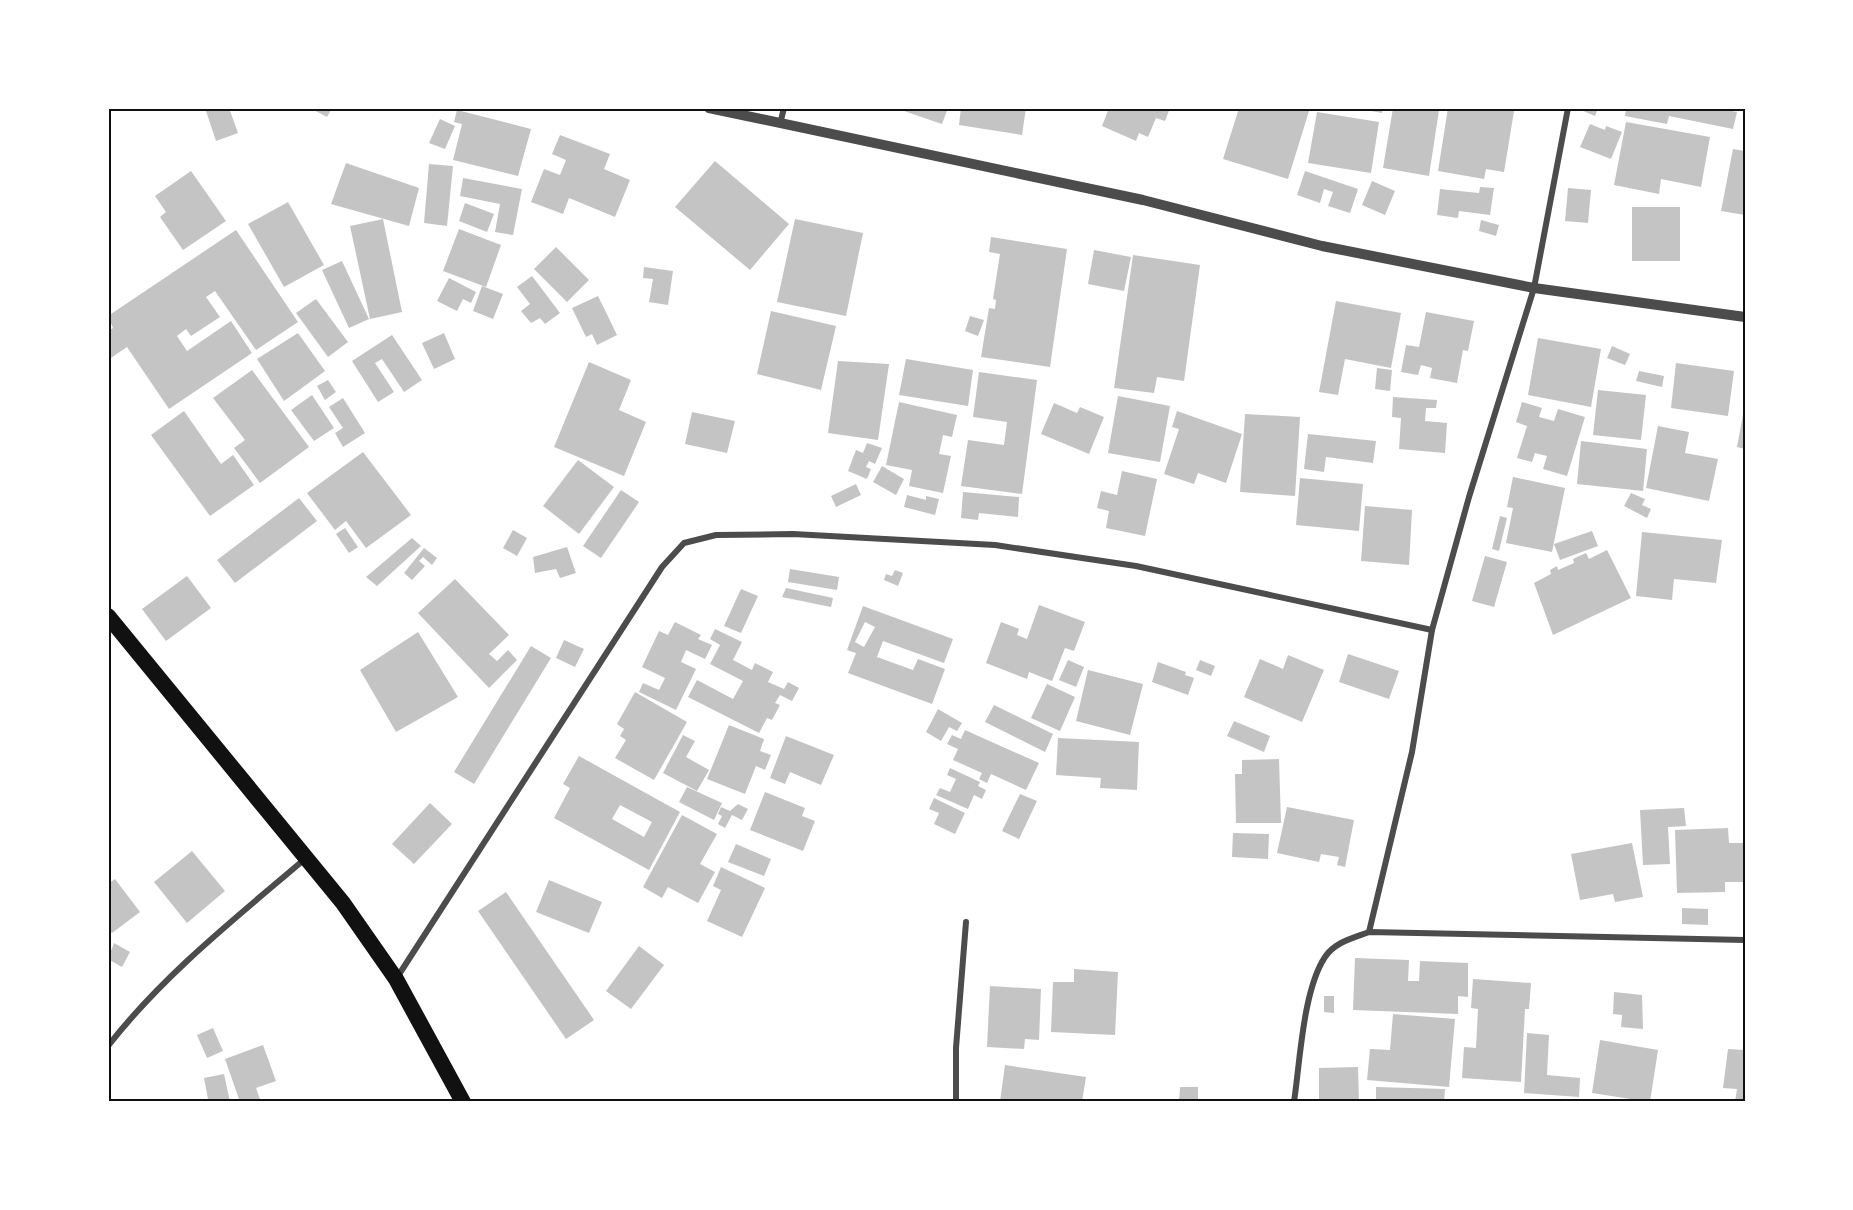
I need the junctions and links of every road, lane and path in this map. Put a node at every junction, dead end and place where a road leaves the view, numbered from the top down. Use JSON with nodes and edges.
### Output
{"nodes":[{"id":1,"x":709,"y":108,"type":"edge"},
{"id":2,"x":784,"y":108,"type":"edge"},
{"id":3,"x":1568,"y":108,"type":"edge"},
{"id":4,"x":780,"y":124,"type":"junction"},
{"id":5,"x":1534,"y":288,"type":"junction"},
{"id":6,"x":1745,"y":317,"type":"edge"},
{"id":7,"x":108,"y":616,"type":"edge"},
{"id":8,"x":1432,"y":630,"type":"junction"},
{"id":9,"x":306,"y":858,"type":"junction"},
{"id":10,"x":966,"y":922,"type":"dead end"},
{"id":11,"x":1369,"y":932,"type":"junction"},
{"id":12,"x":1745,"y":940,"type":"edge"},
{"id":13,"x":396,"y":980,"type":"junction"},
{"id":14,"x":108,"y":1046,"type":"edge"},
{"id":15,"x":463,"y":1102,"type":"edge"},
{"id":16,"x":956,"y":1102,"type":"edge"},
{"id":17,"x":1294,"y":1102,"type":"edge"}],
"edges":[{"from":1,"to":4,"type":"street"},
{"from":2,"to":4,"type":"street"},
{"from":3,"to":5,"type":"street"},
{"from":4,"to":5,"type":"street"},
{"from":5,"to":6,"type":"street"},
{"from":5,"to":8,"type":"street"},
{"from":7,"to":9,"type":"highway"},
{"from":8,"to":11,"type":"street"},
{"from":8,"to":13,"type":"street"},
{"from":9,"to":13,"type":"highway"},
{"from":9,"to":14,"type":"street"},
{"from":10,"to":16,"type":"street"},
{"from":11,"to":12,"type":"street"},
{"from":11,"to":17,"type":"street"},
{"from":13,"to":15,"type":"highway"}]}
